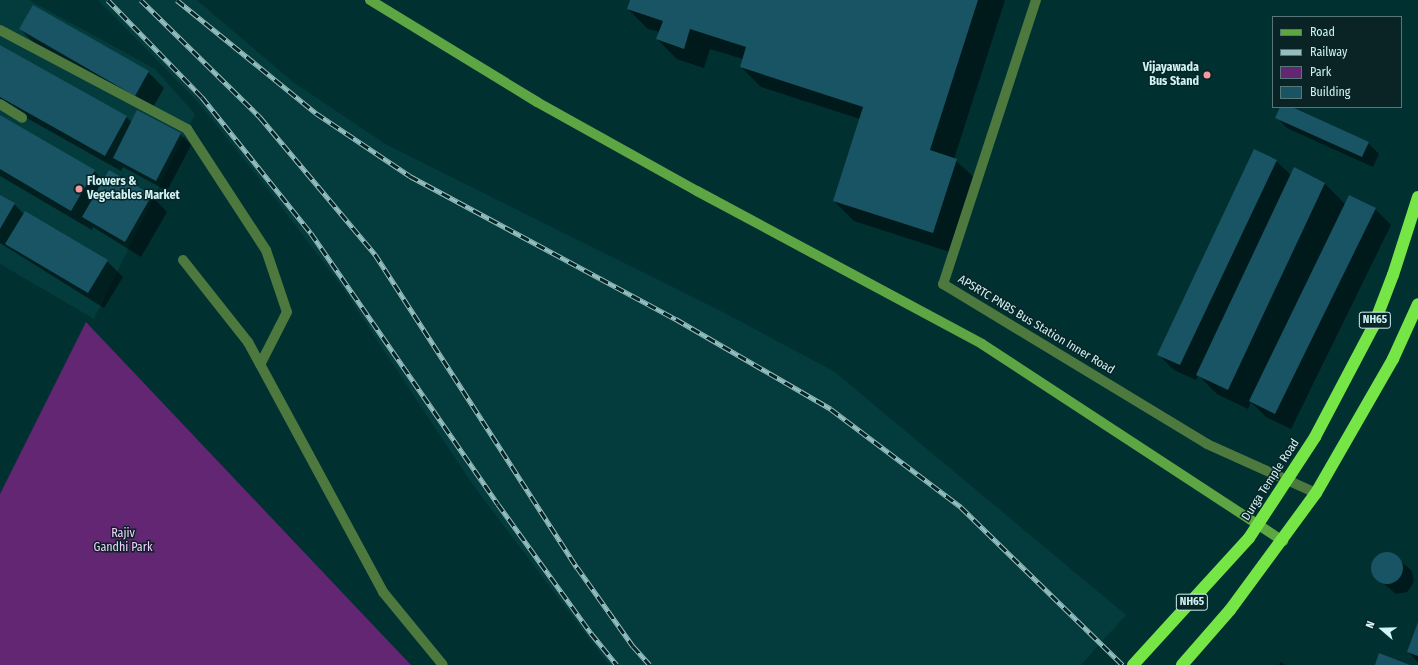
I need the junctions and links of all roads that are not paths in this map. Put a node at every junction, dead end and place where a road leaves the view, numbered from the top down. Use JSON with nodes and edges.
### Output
{"nodes":[{"id":1,"x":370,"y":0,"type":"edge"},
{"id":2,"x":1036,"y":0,"type":"edge"},
{"id":3,"x":0,"y":30,"type":"edge"},
{"id":4,"x":0,"y":104,"type":"edge"},
{"id":5,"x":22,"y":118,"type":"dead end"},
{"id":6,"x":1418,"y":197,"type":"edge"},
{"id":7,"x":183,"y":260,"type":"dead end"},
{"id":8,"x":1418,"y":304,"type":"edge"},
{"id":9,"x":260,"y":365,"type":"junction"},
{"id":10,"x":1288,"y":481,"type":"junction"},
{"id":11,"x":1316,"y":493,"type":"junction"},
{"id":12,"x":1260,"y":524,"type":"junction"},
{"id":13,"x":1283,"y":541,"type":"junction"},
{"id":14,"x":443,"y":665,"type":"edge"},
{"id":15,"x":1133,"y":665,"type":"edge"},
{"id":16,"x":1182,"y":665,"type":"edge"}],
"edges":[{"from":1,"to":12,"type":"street"},
{"from":2,"to":10,"type":"street","name":"APSRTC PNBS Bus Station Inner Road"},
{"from":3,"to":9,"type":"street"},
{"from":4,"to":5,"type":"street"},
{"from":6,"to":10,"type":"highway","name":"Durga Temple Road","number":"NH65"},
{"from":7,"to":9,"type":"street"},
{"from":8,"to":11,"type":"highway","number":"NH65"},
{"from":9,"to":14,"type":"street"},
{"from":10,"to":11,"type":"street","name":"APSRTC PNBS Bus Station Inner Road"},
{"from":10,"to":12,"type":"highway","name":"Durga Temple Road","number":"NH65"},
{"from":11,"to":13,"type":"highway","number":"NH65"},
{"from":12,"to":13,"type":"street"},
{"from":12,"to":15,"type":"highway","name":"Durga Temple Road","number":"NH65"},
{"from":13,"to":16,"type":"highway","number":"NH65"}]}
